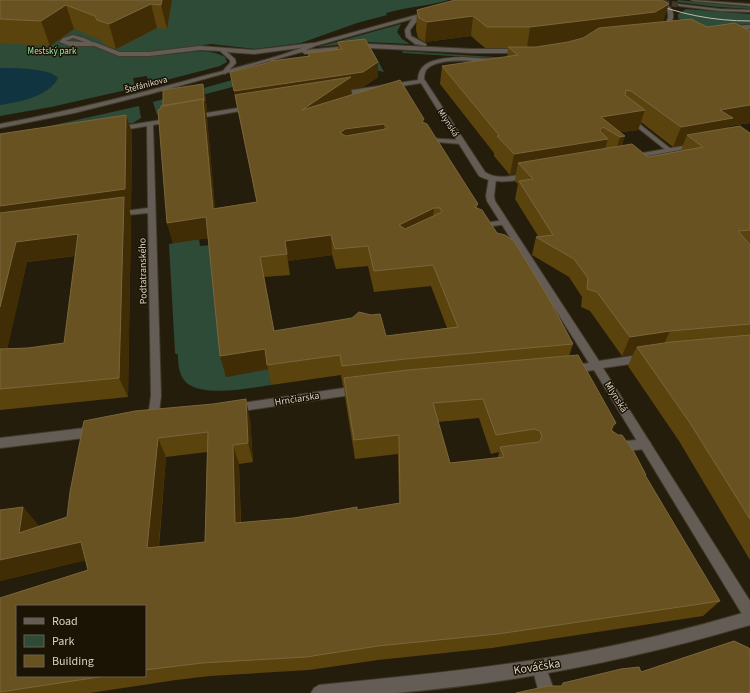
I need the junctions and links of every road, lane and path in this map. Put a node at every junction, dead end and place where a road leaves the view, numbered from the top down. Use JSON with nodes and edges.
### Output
{"nodes":[{"id":1,"x":693,"y":0,"type":"edge"},
{"id":2,"x":679,"y":5,"type":"tunnel mouth"},
{"id":3,"x":750,"y":5,"type":"edge"},
{"id":4,"x":667,"y":6,"type":"edge"},
{"id":5,"x":434,"y":12,"type":"edge"},
{"id":6,"x":750,"y":12,"type":"edge"},
{"id":7,"x":418,"y":16,"type":"junction"},
{"id":8,"x":750,"y":27,"type":"edge"},
{"id":9,"x":724,"y":29,"type":"edge"},
{"id":10,"x":69,"y":34,"type":"edge"},
{"id":11,"x":669,"y":34,"type":"edge"},
{"id":12,"x":80,"y":37,"type":"junction"},
{"id":13,"x":92,"y":43,"type":"junction"},
{"id":14,"x":313,"y":45,"type":"junction"},
{"id":15,"x":221,"y":49,"type":"junction"},
{"id":16,"x":440,"y":49,"type":"junction"},
{"id":17,"x":527,"y":51,"type":"edge"},
{"id":18,"x":254,"y":52,"type":"junction"},
{"id":19,"x":295,"y":53,"type":"junction"},
{"id":20,"x":232,"y":60,"type":"junction"},
{"id":21,"x":498,"y":61,"type":"edge"},
{"id":22,"x":225,"y":72,"type":"junction"},
{"id":23,"x":422,"y":82,"type":"junction"},
{"id":24,"x":328,"y":95,"type":"edge"},
{"id":25,"x":258,"y":106,"type":"edge"},
{"id":26,"x":622,"y":112,"type":"edge"},
{"id":27,"x":189,"y":118,"type":"edge"},
{"id":28,"x":181,"y":119,"type":"edge"},
{"id":29,"x":150,"y":124,"type":"junction"},
{"id":30,"x":0,"y":126,"type":"edge"},
{"id":31,"x":110,"y":130,"type":"edge"},
{"id":32,"x":424,"y":140,"type":"edge"},
{"id":33,"x":461,"y":142,"type":"junction"},
{"id":34,"x":704,"y":145,"type":"edge"},
{"id":35,"x":669,"y":150,"type":"junction"},
{"id":36,"x":625,"y":158,"type":"edge"},
{"id":37,"x":536,"y":174,"type":"edge"},
{"id":38,"x":497,"y":179,"type":"junction"},
{"id":39,"x":153,"y":210,"type":"junction"},
{"id":40,"x":110,"y":216,"type":"edge"},
{"id":41,"x":504,"y":222,"type":"junction"},
{"id":42,"x":477,"y":227,"type":"edge"},
{"id":43,"x":654,"y":356,"type":"edge"},
{"id":44,"x":596,"y":365,"type":"junction"},
{"id":45,"x":561,"y":370,"type":"edge"},
{"id":46,"x":348,"y":391,"type":"edge"},
{"id":47,"x":225,"y":410,"type":"edge"},
{"id":48,"x":154,"y":417,"type":"edge"},
{"id":49,"x":101,"y":431,"type":"edge"},
{"id":50,"x":0,"y":443,"type":"edge"},
{"id":51,"x":645,"y":444,"type":"junction"},
{"id":52,"x":609,"y":448,"type":"edge"},
{"id":53,"x":750,"y":614,"type":"edge"},
{"id":54,"x":750,"y":618,"type":"edge"},
{"id":55,"x":539,"y":667,"type":"junction"},
{"id":56,"x":319,"y":693,"type":"edge"},
{"id":57,"x":547,"y":693,"type":"edge"}],
"edges":[{"from":1,"to":3,"type":"street"},
{"from":2,"to":6,"type":"street"},
{"from":4,"to":11,"type":"street"},
{"from":5,"to":7,"type":"street","name":"Štefánikova"},
{"from":7,"to":14,"type":"street","name":"Štefánikova"},
{"from":7,"to":16,"type":"street"},
{"from":8,"to":9,"type":"street"},
{"from":10,"to":12,"type":"street"},
{"from":12,"to":13,"type":"street"},
{"from":12,"to":13,"type":"street"},
{"from":13,"to":15,"type":"street"},
{"from":14,"to":18,"type":"street"},
{"from":14,"to":19,"type":"street","name":"Štefánikova"},
{"from":15,"to":18,"type":"street"},
{"from":15,"to":20,"type":"street"},
{"from":16,"to":17,"type":"street"},
{"from":16,"to":19,"type":"street","name":"Štefánikova"},
{"from":18,"to":20,"type":"street"},
{"from":19,"to":22,"type":"street","name":"Štefánikova"},
{"from":20,"to":22,"type":"street"},
{"from":21,"to":23,"type":"street"},
{"from":22,"to":30,"type":"street","name":"Štefánikova"},
{"from":23,"to":24,"type":"street"},
{"from":23,"to":33,"type":"street","name":"Mlynská"},
{"from":25,"to":27,"type":"street"},
{"from":26,"to":35,"type":"street"},
{"from":28,"to":29,"type":"street"},
{"from":29,"to":31,"type":"street"},
{"from":29,"to":39,"type":"street","name":"Podtatranského"},
{"from":32,"to":33,"type":"street"},
{"from":33,"to":38,"type":"street","name":"Mlynská"},
{"from":34,"to":35,"type":"street"},
{"from":35,"to":36,"type":"street"},
{"from":37,"to":38,"type":"street"},
{"from":38,"to":41,"type":"street","name":"Mlynská"},
{"from":39,"to":40,"type":"street"},
{"from":39,"to":48,"type":"street","name":"Podtatranského"},
{"from":41,"to":42,"type":"street"},
{"from":41,"to":44,"type":"street","name":"Mlynská"},
{"from":43,"to":44,"type":"street"},
{"from":44,"to":45,"type":"street"},
{"from":44,"to":51,"type":"street","name":"Mlynská"},
{"from":46,"to":47,"type":"street","name":"Hrnčiarska"},
{"from":49,"to":50,"type":"street"},
{"from":51,"to":52,"type":"street"},
{"from":51,"to":53,"type":"street","name":"Mlynská"},
{"from":54,"to":55,"type":"street","name":"Kováčska"},
{"from":55,"to":56,"type":"street","name":"Kováčska"},
{"from":55,"to":57,"type":"street"}]}
